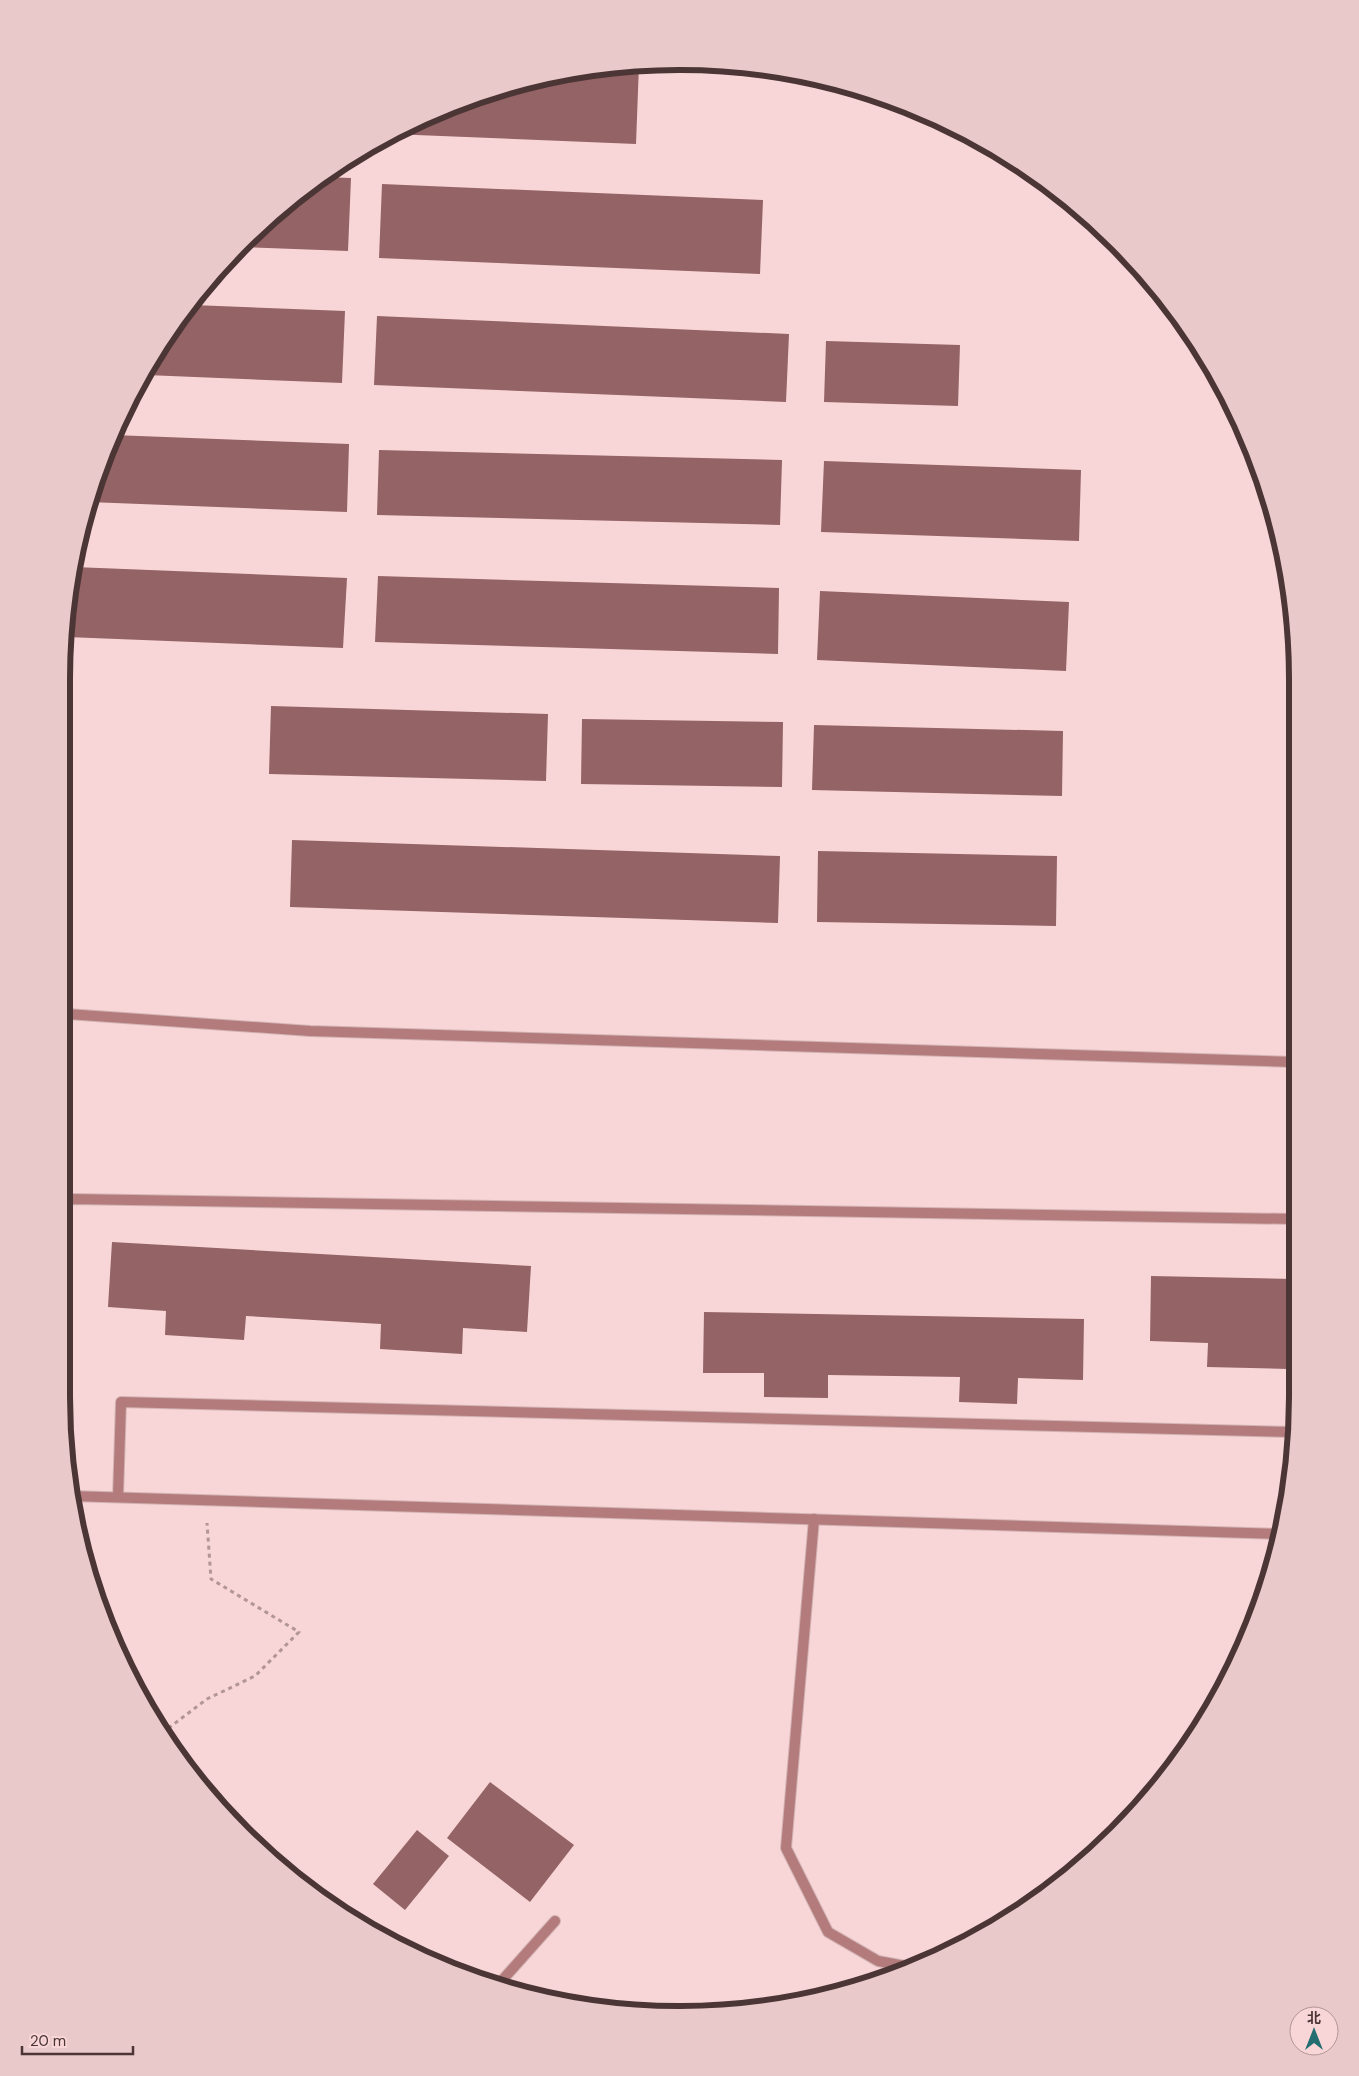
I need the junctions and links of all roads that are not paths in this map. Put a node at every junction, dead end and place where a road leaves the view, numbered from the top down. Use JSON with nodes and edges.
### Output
{"nodes":[{"id":1,"x":70,"y":1014,"type":"edge"},
{"id":2,"x":1289,"y":1062,"type":"edge"},
{"id":3,"x":70,"y":1199,"type":"edge"},
{"id":4,"x":1289,"y":1220,"type":"edge"},
{"id":5,"x":1288,"y":1432,"type":"edge"},
{"id":6,"x":79,"y":1496,"type":"edge"},
{"id":7,"x":118,"y":1497,"type":"junction"},
{"id":8,"x":814,"y":1519,"type":"junction"},
{"id":9,"x":1273,"y":1534,"type":"edge"},
{"id":10,"x":554,"y":1921,"type":"dead end"},
{"id":11,"x":899,"y":1965,"type":"edge"},
{"id":12,"x":503,"y":1979,"type":"edge"}],
"edges":[{"from":1,"to":2,"type":"street"},
{"from":3,"to":4,"type":"street"},
{"from":5,"to":7,"type":"street"},
{"from":6,"to":7,"type":"street"},
{"from":7,"to":8,"type":"street"},
{"from":8,"to":9,"type":"street"},
{"from":8,"to":11,"type":"street"},
{"from":10,"to":12,"type":"street"}]}
